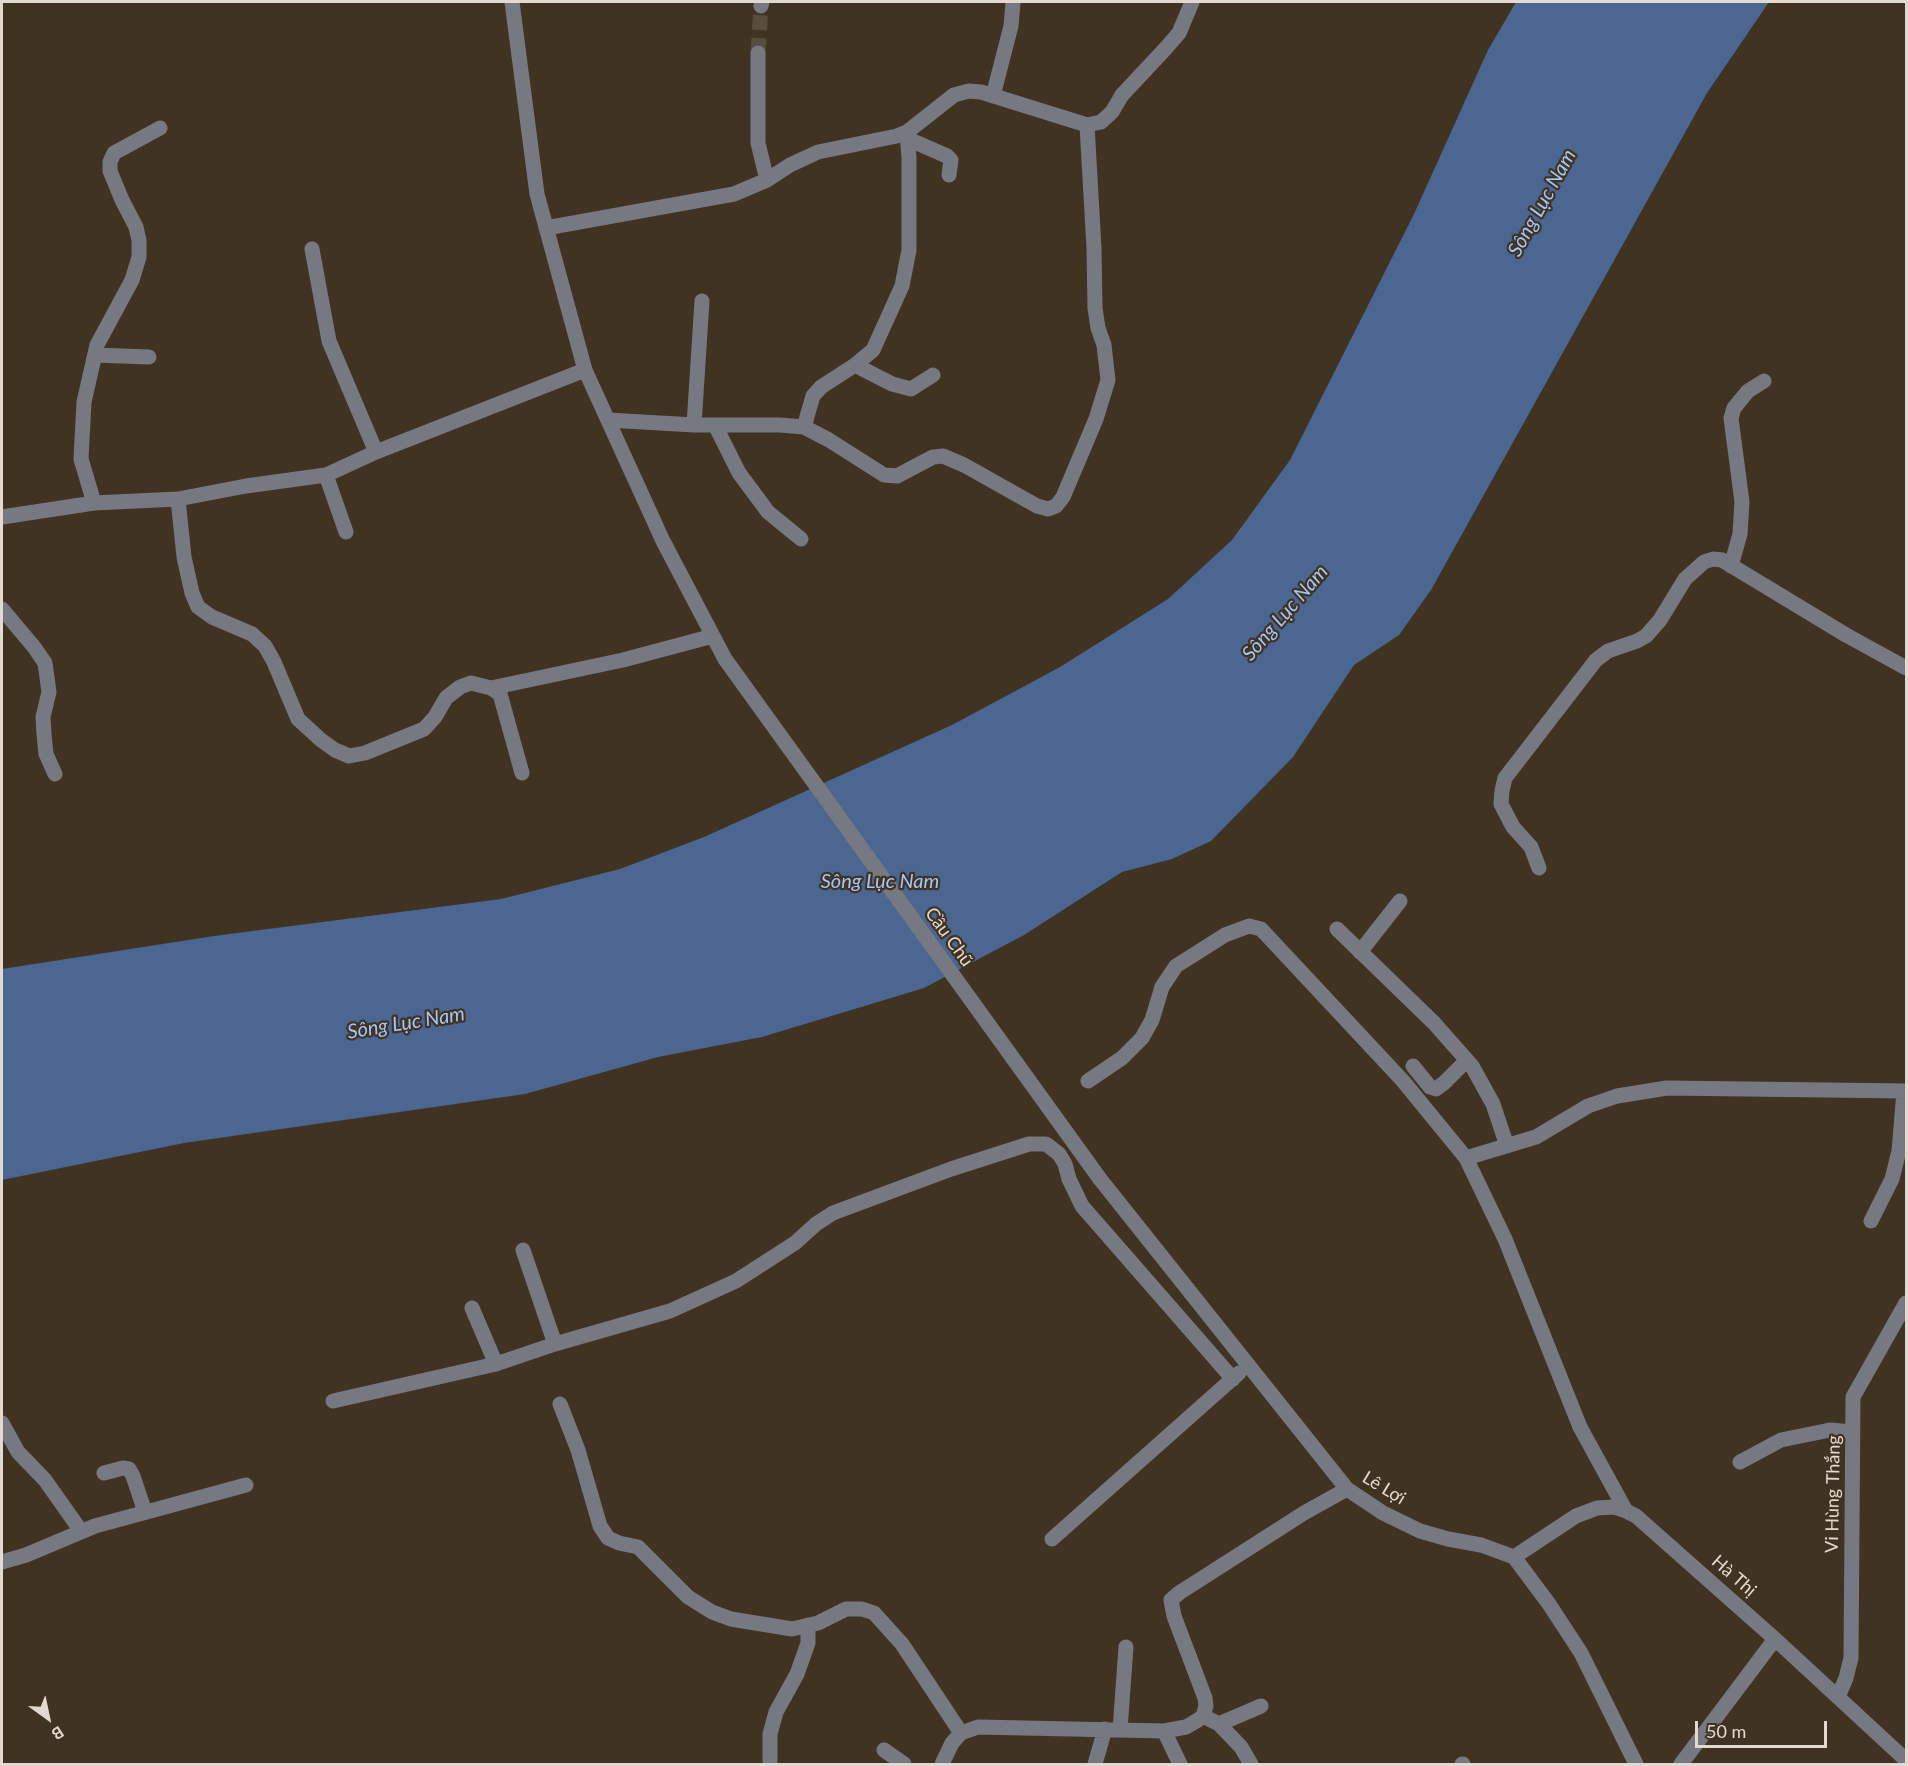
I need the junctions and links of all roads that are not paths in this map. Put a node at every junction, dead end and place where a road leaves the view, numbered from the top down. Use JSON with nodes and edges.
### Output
{"nodes":[{"id":1,"x":512,"y":2,"type":"edge"},
{"id":2,"x":1013,"y":2,"type":"edge"},
{"id":3,"x":1192,"y":2,"type":"edge"},
{"id":4,"x":758,"y":53,"type":"tunnel mouth"},
{"id":5,"x":993,"y":96,"type":"junction"},
{"id":6,"x":1087,"y":125,"type":"junction"},
{"id":7,"x":160,"y":128,"type":"dead end"},
{"id":8,"x":907,"y":136,"type":"junction"},
{"id":9,"x":949,"y":175,"type":"dead end"},
{"id":10,"x":767,"y":180,"type":"junction"},
{"id":11,"x":546,"y":228,"type":"junction"},
{"id":12,"x":312,"y":249,"type":"dead end"},
{"id":13,"x":702,"y":301,"type":"dead end"},
{"id":14,"x":94,"y":355,"type":"junction"},
{"id":15,"x":149,"y":357,"type":"dead end"},
{"id":16,"x":855,"y":365,"type":"junction"},
{"id":17,"x":585,"y":370,"type":"junction"},
{"id":18,"x":933,"y":375,"type":"dead end"},
{"id":19,"x":1764,"y":381,"type":"dead end"},
{"id":20,"x":608,"y":420,"type":"junction"},
{"id":21,"x":694,"y":425,"type":"junction"},
{"id":22,"x":715,"y":425,"type":"junction"},
{"id":23,"x":804,"y":427,"type":"junction"},
{"id":24,"x":376,"y":452,"type":"junction"},
{"id":25,"x":326,"y":474,"type":"junction"},
{"id":26,"x":178,"y":499,"type":"junction"},
{"id":27,"x":94,"y":502,"type":"junction"},
{"id":28,"x":2,"y":517,"type":"edge"},
{"id":29,"x":346,"y":532,"type":"dead end"},
{"id":30,"x":801,"y":539,"type":"dead end"},
{"id":31,"x":1731,"y":566,"type":"junction"},
{"id":32,"x":2,"y":609,"type":"edge"},
{"id":33,"x":713,"y":636,"type":"junction"},
{"id":34,"x":1906,"y":668,"type":"edge"},
{"id":35,"x":491,"y":688,"type":"junction"},
{"id":36,"x":522,"y":773,"type":"dead end"},
{"id":37,"x":55,"y":774,"type":"dead end"},
{"id":38,"x":1539,"y":868,"type":"dead end"},
{"id":39,"x":1400,"y":901,"type":"dead end"},
{"id":40,"x":1337,"y":929,"type":"dead end"},
{"id":41,"x":1360,"y":952,"type":"junction"},
{"id":42,"x":1467,"y":1060,"type":"junction"},
{"id":43,"x":1413,"y":1066,"type":"dead end"},
{"id":44,"x":1088,"y":1081,"type":"dead end"},
{"id":45,"x":1905,"y":1091,"type":"edge"},
{"id":46,"x":1507,"y":1146,"type":"junction"},
{"id":47,"x":1466,"y":1158,"type":"junction"},
{"id":48,"x":1100,"y":1179,"type":"joint"},
{"id":49,"x":1871,"y":1221,"type":"dead end"},
{"id":50,"x":523,"y":1250,"type":"dead end"},
{"id":51,"x":1906,"y":1303,"type":"edge"},
{"id":52,"x":472,"y":1308,"type":"dead end"},
{"id":53,"x":555,"y":1344,"type":"junction"},
{"id":54,"x":496,"y":1365,"type":"junction"},
{"id":55,"x":1248,"y":1365,"type":"junction"},
{"id":56,"x":1233,"y":1378,"type":"junction"},
{"id":57,"x":333,"y":1401,"type":"dead end"},
{"id":58,"x":560,"y":1404,"type":"dead end"},
{"id":59,"x":2,"y":1423,"type":"edge"},
{"id":60,"x":1852,"y":1432,"type":"junction"},
{"id":61,"x":1740,"y":1462,"type":"dead end"},
{"id":62,"x":104,"y":1473,"type":"dead end"},
{"id":63,"x":246,"y":1485,"type":"dead end"},
{"id":64,"x":1347,"y":1489,"type":"junction"},
{"id":65,"x":1626,"y":1511,"type":"junction"},
{"id":66,"x":145,"y":1512,"type":"junction"},
{"id":67,"x":81,"y":1531,"type":"junction"},
{"id":68,"x":1052,"y":1539,"type":"dead end"},
{"id":69,"x":1514,"y":1557,"type":"junction"},
{"id":70,"x":2,"y":1562,"type":"edge"},
{"id":71,"x":808,"y":1625,"type":"junction"},
{"id":72,"x":1775,"y":1639,"type":"junction"},
{"id":73,"x":1125,"y":1647,"type":"dead end"},
{"id":74,"x":1838,"y":1696,"type":"junction"},
{"id":75,"x":1261,"y":1706,"type":"dead end"},
{"id":76,"x":1203,"y":1716,"type":"junction"},
{"id":77,"x":1219,"y":1724,"type":"junction"},
{"id":78,"x":1112,"y":1730,"type":"junction"},
{"id":79,"x":1164,"y":1731,"type":"junction"},
{"id":80,"x":961,"y":1733,"type":"junction"},
{"id":81,"x":884,"y":1750,"type":"dead end"},
{"id":82,"x":1906,"y":1760,"type":"edge"},
{"id":83,"x":770,"y":1764,"type":"edge"},
{"id":84,"x":904,"y":1764,"type":"edge"},
{"id":85,"x":942,"y":1764,"type":"edge"},
{"id":86,"x":1095,"y":1764,"type":"edge"},
{"id":87,"x":1180,"y":1764,"type":"edge"},
{"id":88,"x":1251,"y":1764,"type":"edge"},
{"id":89,"x":1636,"y":1764,"type":"edge"},
{"id":90,"x":1681,"y":1764,"type":"edge"}],
"edges":[{"from":1,"to":11,"type":"street","name":"Cầu Chũ"},
{"from":2,"to":5,"type":"street"},
{"from":3,"to":6,"type":"street"},
{"from":4,"to":10,"type":"street"},
{"from":5,"to":6,"type":"street"},
{"from":5,"to":8,"type":"street"},
{"from":6,"to":23,"type":"street"},
{"from":7,"to":14,"type":"street"},
{"from":8,"to":9,"type":"street"},
{"from":8,"to":10,"type":"street"},
{"from":8,"to":16,"type":"street"},
{"from":10,"to":11,"type":"street"},
{"from":11,"to":17,"type":"street","name":"Cầu Chũ"},
{"from":12,"to":24,"type":"street"},
{"from":13,"to":21,"type":"street"},
{"from":14,"to":15,"type":"street"},
{"from":14,"to":27,"type":"street"},
{"from":16,"to":18,"type":"street"},
{"from":16,"to":23,"type":"street"},
{"from":17,"to":20,"type":"street","name":"Cầu Chũ"},
{"from":17,"to":24,"type":"street"},
{"from":19,"to":31,"type":"street"},
{"from":20,"to":21,"type":"street"},
{"from":20,"to":33,"type":"street","name":"Cầu Chũ"},
{"from":21,"to":22,"type":"street"},
{"from":22,"to":23,"type":"street"},
{"from":22,"to":30,"type":"street"},
{"from":24,"to":25,"type":"street"},
{"from":25,"to":26,"type":"street"},
{"from":25,"to":29,"type":"street"},
{"from":26,"to":27,"type":"street"},
{"from":26,"to":35,"type":"street"},
{"from":27,"to":28,"type":"street"},
{"from":31,"to":34,"type":"street"},
{"from":31,"to":38,"type":"street"},
{"from":32,"to":37,"type":"street"},
{"from":33,"to":35,"type":"street"},
{"from":33,"to":48,"type":"street","name":"Cầu Chũ"},
{"from":35,"to":36,"type":"street"},
{"from":39,"to":41,"type":"street"},
{"from":40,"to":41,"type":"street"},
{"from":41,"to":42,"type":"street"},
{"from":42,"to":43,"type":"street"},
{"from":42,"to":46,"type":"street"},
{"from":44,"to":47,"type":"street"},
{"from":45,"to":46,"type":"street"},
{"from":45,"to":49,"type":"street"},
{"from":46,"to":47,"type":"street"},
{"from":47,"to":65,"type":"street"},
{"from":48,"to":55,"type":"street","name":"Lê Lợi"},
{"from":50,"to":53,"type":"street"},
{"from":51,"to":60,"type":"street","name":"Vi Hùng Thắng"},
{"from":52,"to":54,"type":"street"},
{"from":53,"to":54,"type":"street"},
{"from":53,"to":56,"type":"street"},
{"from":54,"to":57,"type":"street"},
{"from":55,"to":56,"type":"street"},
{"from":55,"to":64,"type":"street","name":"Lê Lợi"},
{"from":56,"to":68,"type":"street"},
{"from":58,"to":71,"type":"street"},
{"from":59,"to":67,"type":"street"},
{"from":60,"to":61,"type":"street"},
{"from":60,"to":74,"type":"street","name":"Vi Hùng Thắng"},
{"from":62,"to":66,"type":"street"},
{"from":63,"to":66,"type":"street"},
{"from":64,"to":69,"type":"street","name":"Lê Lợi"},
{"from":64,"to":76,"type":"street"},
{"from":65,"to":69,"type":"street"},
{"from":65,"to":72,"type":"street","name":"Hà Thị"},
{"from":66,"to":67,"type":"street"},
{"from":67,"to":70,"type":"street"},
{"from":69,"to":89,"type":"street"},
{"from":71,"to":80,"type":"street"},
{"from":71,"to":83,"type":"street"},
{"from":72,"to":74,"type":"street","name":"Hà Thị"},
{"from":72,"to":90,"type":"street"},
{"from":73,"to":78,"type":"street"},
{"from":74,"to":82,"type":"street","name":"Hà Thị"},
{"from":75,"to":77,"type":"street"},
{"from":76,"to":77,"type":"street"},
{"from":76,"to":79,"type":"street"},
{"from":77,"to":88,"type":"street"},
{"from":78,"to":79,"type":"street"},
{"from":78,"to":80,"type":"street"},
{"from":78,"to":86,"type":"street"},
{"from":79,"to":87,"type":"street"},
{"from":80,"to":85,"type":"street"},
{"from":81,"to":84,"type":"street"}]}
